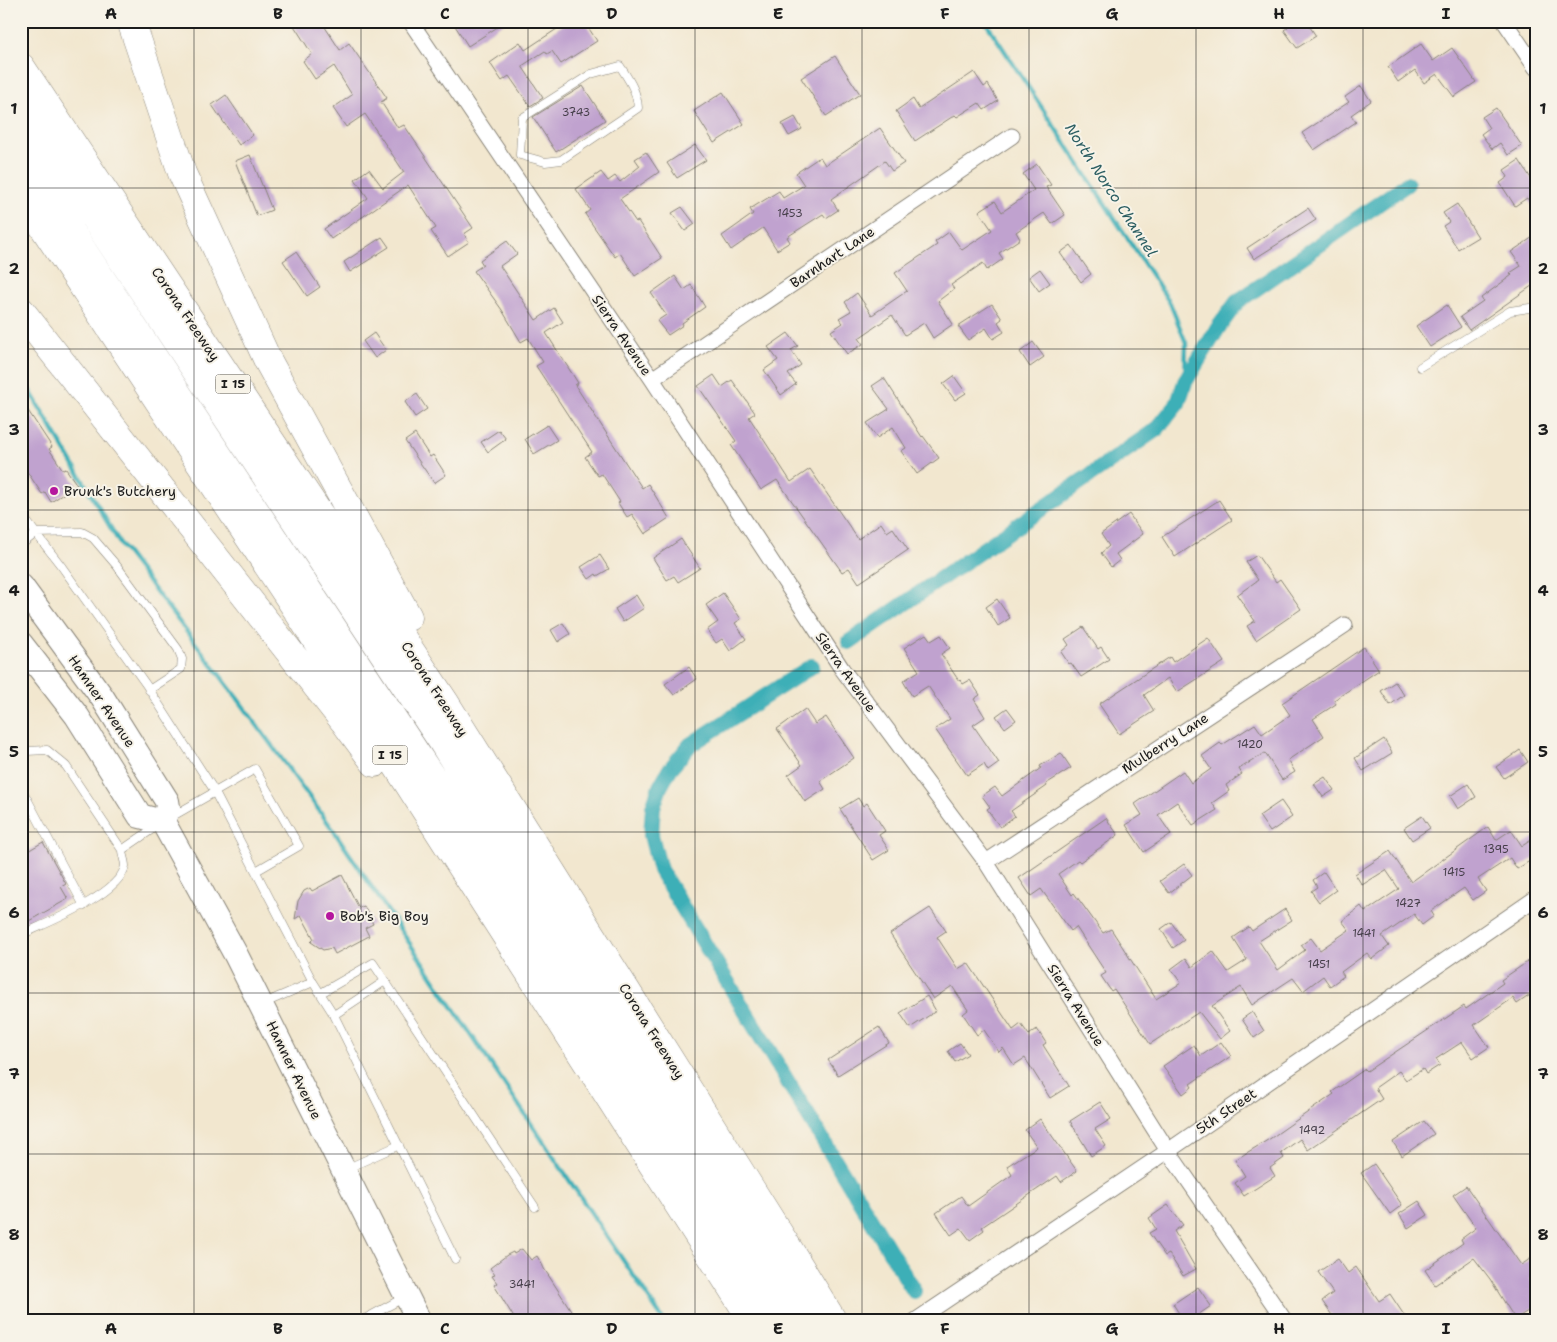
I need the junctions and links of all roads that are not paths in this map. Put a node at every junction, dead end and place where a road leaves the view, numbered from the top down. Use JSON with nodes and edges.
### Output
{"nodes":[{"id":1,"x":131,"y":21,"type":"edge"},
{"id":2,"x":410,"y":21,"type":"edge"},
{"id":3,"x":1504,"y":21,"type":"edge"},
{"id":4,"x":21,"y":67,"type":"edge"},
{"id":5,"x":1536,"y":68,"type":"edge"},
{"id":6,"x":21,"y":107,"type":"edge"},
{"id":7,"x":1012,"y":136,"type":"dead end"},
{"id":8,"x":21,"y":153,"type":"edge"},
{"id":9,"x":520,"y":155,"type":"junction"},
{"id":10,"x":506,"y":164,"type":"junction"},
{"id":11,"x":21,"y":193,"type":"edge"},
{"id":12,"x":1536,"y":307,"type":"edge"},
{"id":13,"x":21,"y":311,"type":"edge"},
{"id":14,"x":1420,"y":368,"type":"dead end"},
{"id":15,"x":652,"y":379,"type":"junction"},
{"id":16,"x":21,"y":514,"type":"edge"},
{"id":17,"x":36,"y":533,"type":"junction"},
{"id":18,"x":21,"y":545,"type":"edge"},
{"id":19,"x":21,"y":586,"type":"edge"},
{"id":20,"x":1345,"y":624,"type":"dead end"},
{"id":21,"x":21,"y":644,"type":"edge"},
{"id":22,"x":150,"y":690,"type":"junction"},
{"id":23,"x":444,"y":701,"type":"junction"},
{"id":24,"x":21,"y":755,"type":"edge"},
{"id":25,"x":214,"y":792,"type":"junction"},
{"id":26,"x":21,"y":796,"type":"edge"},
{"id":27,"x":162,"y":822,"type":"junction"},
{"id":28,"x":122,"y":850,"type":"junction"},
{"id":29,"x":986,"y":862,"type":"junction"},
{"id":30,"x":256,"y":871,"type":"junction"},
{"id":31,"x":1536,"y":898,"type":"edge"},
{"id":32,"x":84,"y":906,"type":"junction"},
{"id":33,"x":21,"y":927,"type":"edge"},
{"id":34,"x":529,"y":972,"type":"junction"},
{"id":35,"x":385,"y":981,"type":"junction"},
{"id":36,"x":313,"y":982,"type":"junction"},
{"id":37,"x":321,"y":993,"type":"junction"},
{"id":38,"x":262,"y":1005,"type":"junction"},
{"id":39,"x":334,"y":1015,"type":"junction"},
{"id":40,"x":399,"y":1145,"type":"junction"},
{"id":41,"x":1168,"y":1151,"type":"junction"},
{"id":42,"x":344,"y":1170,"type":"junction"},
{"id":43,"x":535,"y":1207,"type":"dead end"},
{"id":44,"x":455,"y":1259,"type":"dead end"},
{"id":45,"x":407,"y":1296,"type":"junction"},
{"id":46,"x":360,"y":1321,"type":"edge"},
{"id":47,"x":419,"y":1321,"type":"edge"},
{"id":48,"x":753,"y":1321,"type":"edge"},
{"id":49,"x":777,"y":1321,"type":"edge"},
{"id":50,"x":804,"y":1321,"type":"edge"},
{"id":51,"x":833,"y":1321,"type":"edge"},
{"id":52,"x":915,"y":1321,"type":"edge"},
{"id":53,"x":1285,"y":1321,"type":"edge"}],
"edges":[{"from":1,"to":23,"type":"highway"},
{"from":2,"to":10,"type":"street","name":"Sierra Avenue"},
{"from":3,"to":5,"type":"street"},
{"from":4,"to":23,"type":"highway","name":"Corona Freeway","number":"I 15"},
{"from":6,"to":50,"type":"highway"},
{"from":7,"to":15,"type":"street","name":"Barnhart Lane"},
{"from":8,"to":49,"type":"highway"},
{"from":9,"to":9,"type":"lane"},
{"from":9,"to":10,"type":"lane"},
{"from":10,"to":15,"type":"street","name":"Sierra Avenue"},
{"from":11,"to":34,"type":"highway","number":"I 15"},
{"from":12,"to":14,"type":"lane"},
{"from":13,"to":34,"type":"highway"},
{"from":15,"to":29,"type":"street","name":"Sierra Avenue"},
{"from":16,"to":17,"type":"lane"},
{"from":17,"to":18,"type":"lane"},
{"from":17,"to":22,"type":"lane"},
{"from":17,"to":22,"type":"lane"},
{"from":19,"to":27,"type":"main road","name":"Hamner Avenue"},
{"from":20,"to":29,"type":"street","name":"Mulberry Lane"},
{"from":21,"to":27,"type":"main road","name":"Hamner Avenue"},
{"from":22,"to":25,"type":"lane"},
{"from":23,"to":51,"type":"highway","name":"Corona Freeway","number":"I 15"},
{"from":24,"to":28,"type":"lane"},
{"from":25,"to":27,"type":"lane"},
{"from":25,"to":30,"type":"lane"},
{"from":25,"to":30,"type":"lane"},
{"from":26,"to":32,"type":"lane"},
{"from":27,"to":28,"type":"lane"},
{"from":27,"to":38,"type":"main road","name":"Hamner Avenue"},
{"from":28,"to":32,"type":"lane"},
{"from":29,"to":41,"type":"street","name":"Sierra Avenue"},
{"from":30,"to":36,"type":"lane"},
{"from":31,"to":41,"type":"street","name":"5th Street"},
{"from":32,"to":33,"type":"lane"},
{"from":34,"to":48,"type":"highway","number":"I 15"},
{"from":35,"to":37,"type":"lane"},
{"from":35,"to":39,"type":"lane"},
{"from":35,"to":43,"type":"lane"},
{"from":36,"to":37,"type":"lane"},
{"from":36,"to":38,"type":"lane"},
{"from":37,"to":39,"type":"lane"},
{"from":38,"to":42,"type":"main road","name":"Hamner Avenue"},
{"from":39,"to":40,"type":"lane"},
{"from":40,"to":42,"type":"lane"},
{"from":40,"to":44,"type":"lane"},
{"from":41,"to":52,"type":"street","name":"5th Street"},
{"from":41,"to":53,"type":"street","name":"Sierra Avenue"},
{"from":42,"to":45,"type":"main road","name":"Hamner Avenue"},
{"from":45,"to":46,"type":"lane"},
{"from":45,"to":47,"type":"main road","name":"Hamner Avenue"}]}
